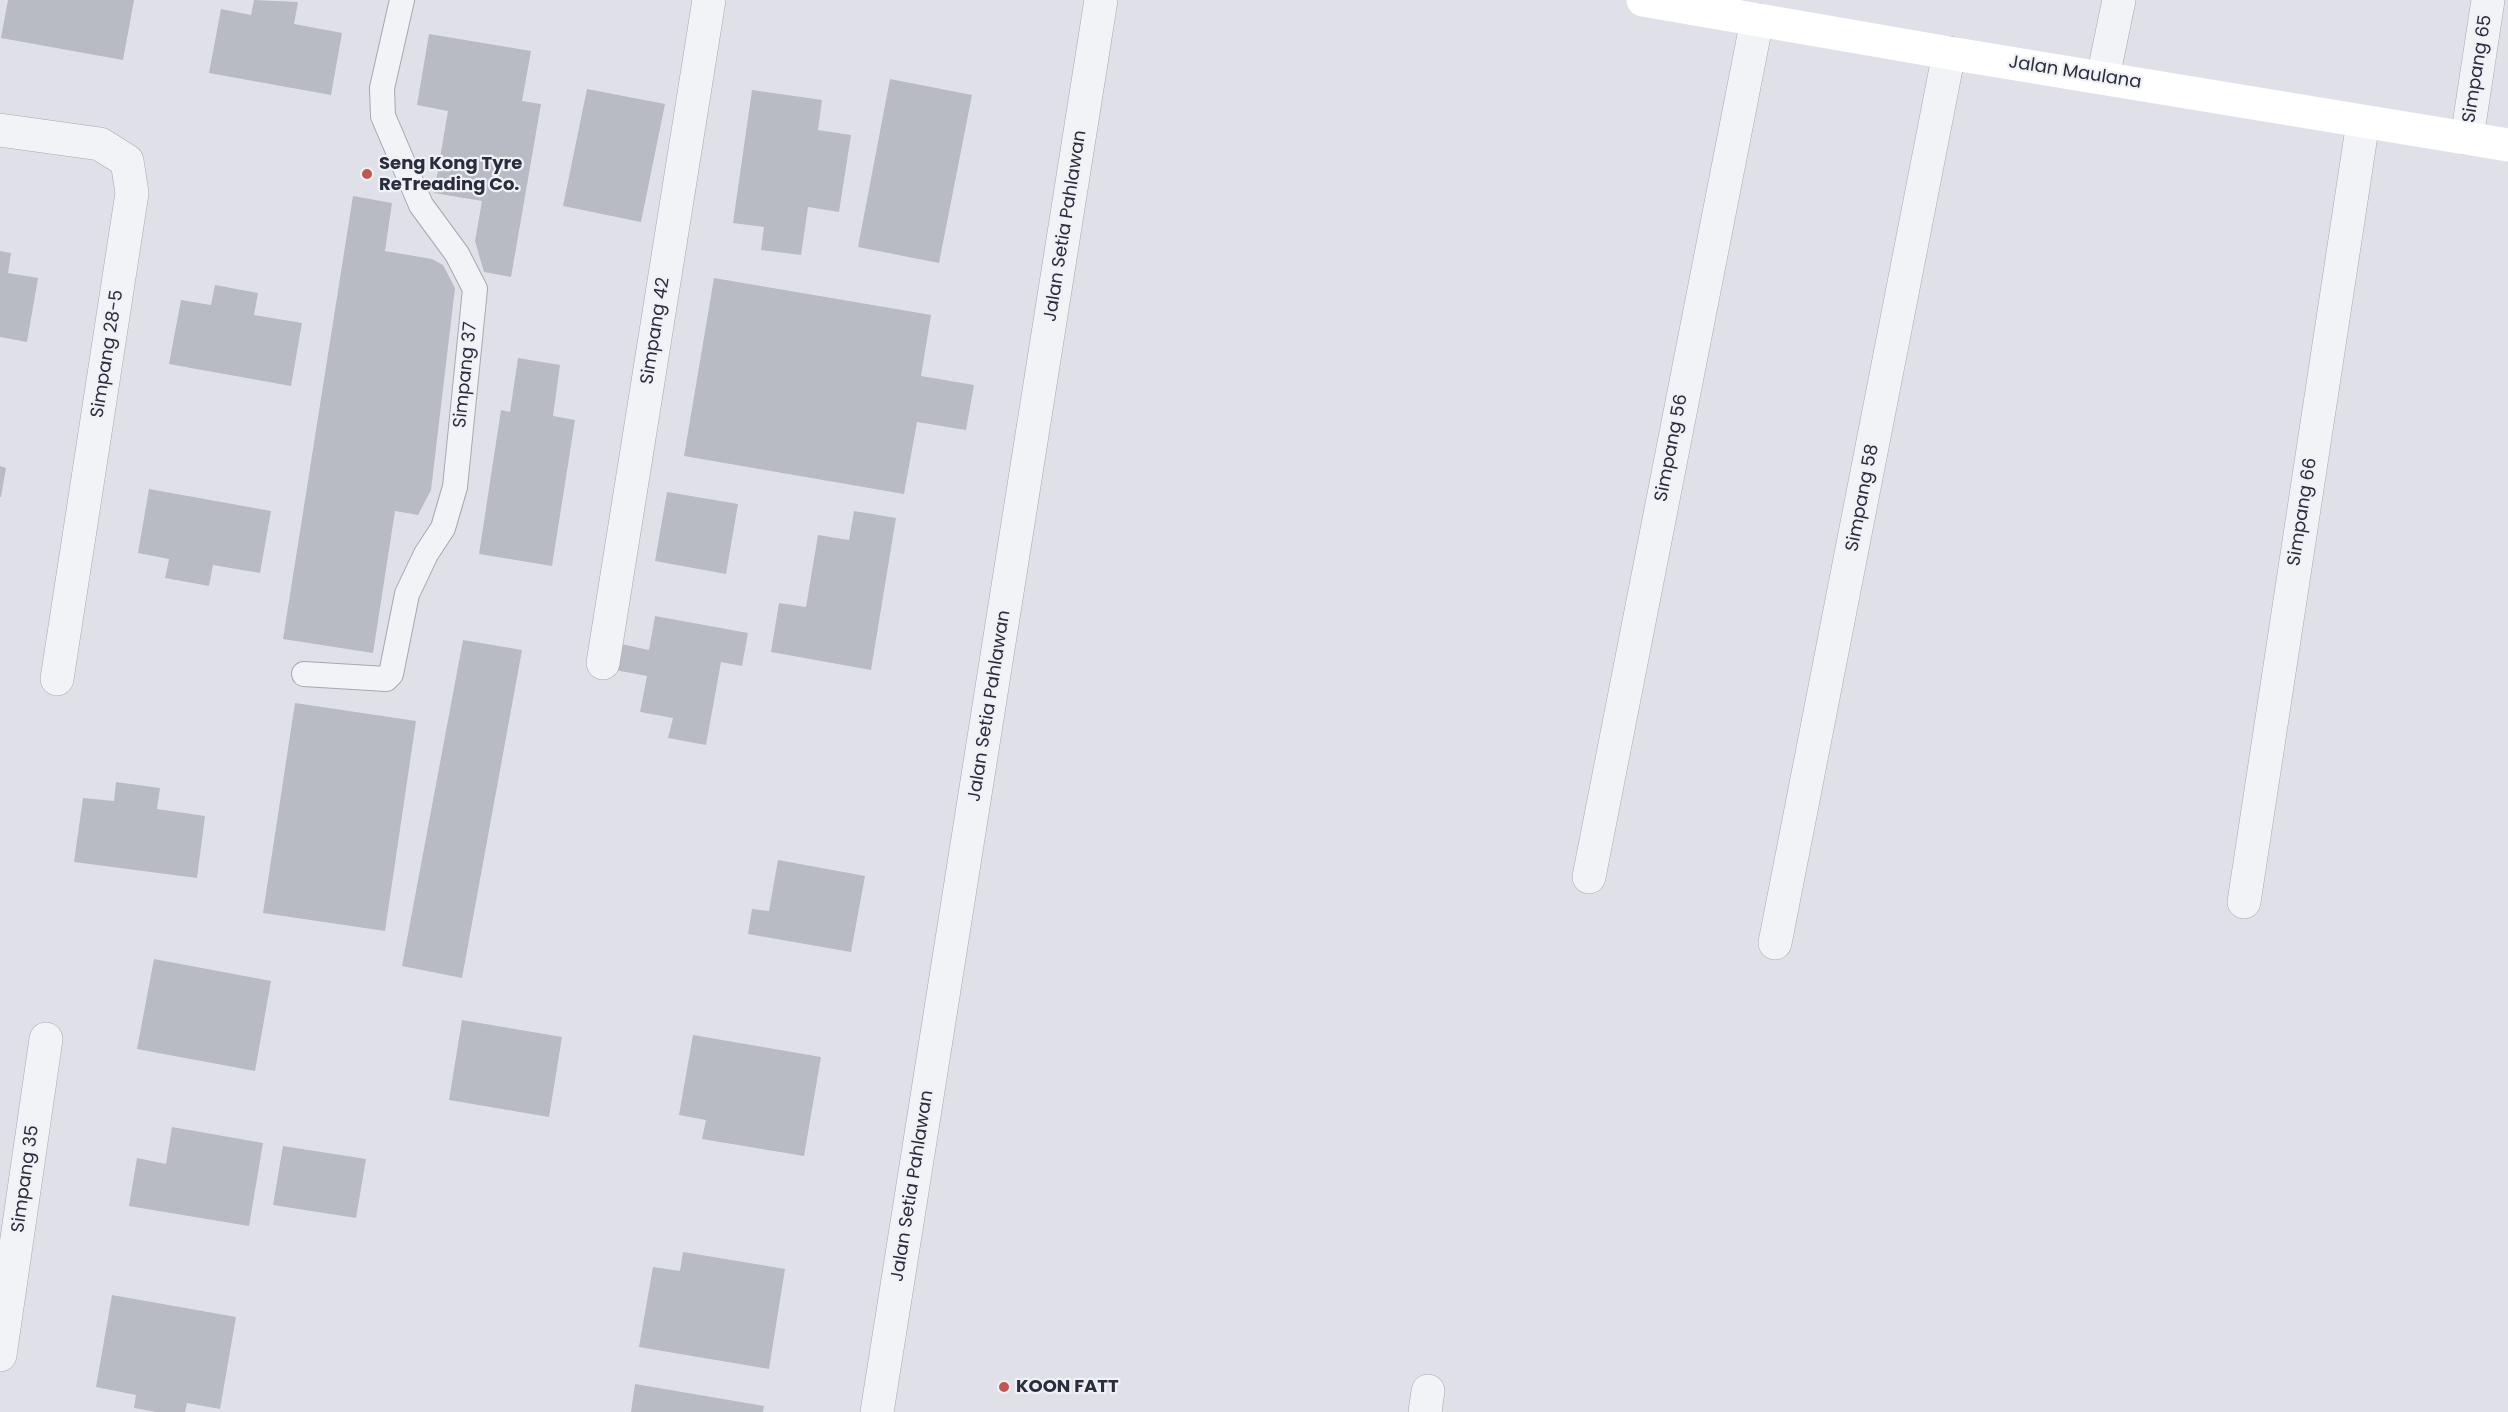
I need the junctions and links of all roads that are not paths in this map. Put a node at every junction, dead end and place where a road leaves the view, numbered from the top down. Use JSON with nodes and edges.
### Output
{"nodes":[{"id":1,"x":402,"y":0,"type":"edge"},
{"id":2,"x":709,"y":0,"type":"edge"},
{"id":3,"x":1101,"y":0,"type":"edge"},
{"id":4,"x":1643,"y":0,"type":"edge"},
{"id":5,"x":2119,"y":0,"type":"edge"},
{"id":6,"x":2488,"y":0,"type":"edge"},
{"id":7,"x":1738,"y":11,"type":"edge"},
{"id":8,"x":1949,"y":53,"type":"junction"},
{"id":9,"x":2103,"y":77,"type":"junction"},
{"id":10,"x":2363,"y":122,"type":"junction"},
{"id":11,"x":0,"y":130,"type":"edge"},
{"id":12,"x":2468,"y":138,"type":"junction"},
{"id":13,"x":2508,"y":145,"type":"edge"},
{"id":14,"x":603,"y":663,"type":"dead end"},
{"id":15,"x":304,"y":674,"type":"dead end"},
{"id":16,"x":57,"y":679,"type":"dead end"},
{"id":17,"x":1589,"y":877,"type":"dead end"},
{"id":18,"x":2244,"y":902,"type":"dead end"},
{"id":19,"x":1775,"y":943,"type":"dead end"},
{"id":20,"x":46,"y":1039,"type":"dead end"},
{"id":21,"x":0,"y":1355,"type":"edge"},
{"id":22,"x":877,"y":1412,"type":"edge"}],
"edges":[{"from":1,"to":15,"type":"lane","name":"Simpang 37"},
{"from":2,"to":14,"type":"street","name":"Simpang 42"},
{"from":3,"to":22,"type":"street","name":"Jalan Setia Pahlawan"},
{"from":4,"to":7,"type":"main road","name":"Jalan Maulana"},
{"from":5,"to":9,"type":"street"},
{"from":6,"to":12,"type":"street","name":"Simpang 65"},
{"from":7,"to":8,"type":"main road","name":"Jalan Maulana"},
{"from":7,"to":17,"type":"street","name":"Simpang 56"},
{"from":8,"to":9,"type":"main road","name":"Jalan Maulana"},
{"from":8,"to":19,"type":"street","name":"Simpang 58"},
{"from":9,"to":10,"type":"main road","name":"Jalan Maulana"},
{"from":10,"to":12,"type":"main road","name":"Jalan Maulana"},
{"from":10,"to":18,"type":"street","name":"Simpang 66"},
{"from":11,"to":16,"type":"street","name":"Simpang 28-5"},
{"from":12,"to":13,"type":"main road","name":"Jalan Maulana"},
{"from":20,"to":21,"type":"street","name":"Simpang 35"}]}
